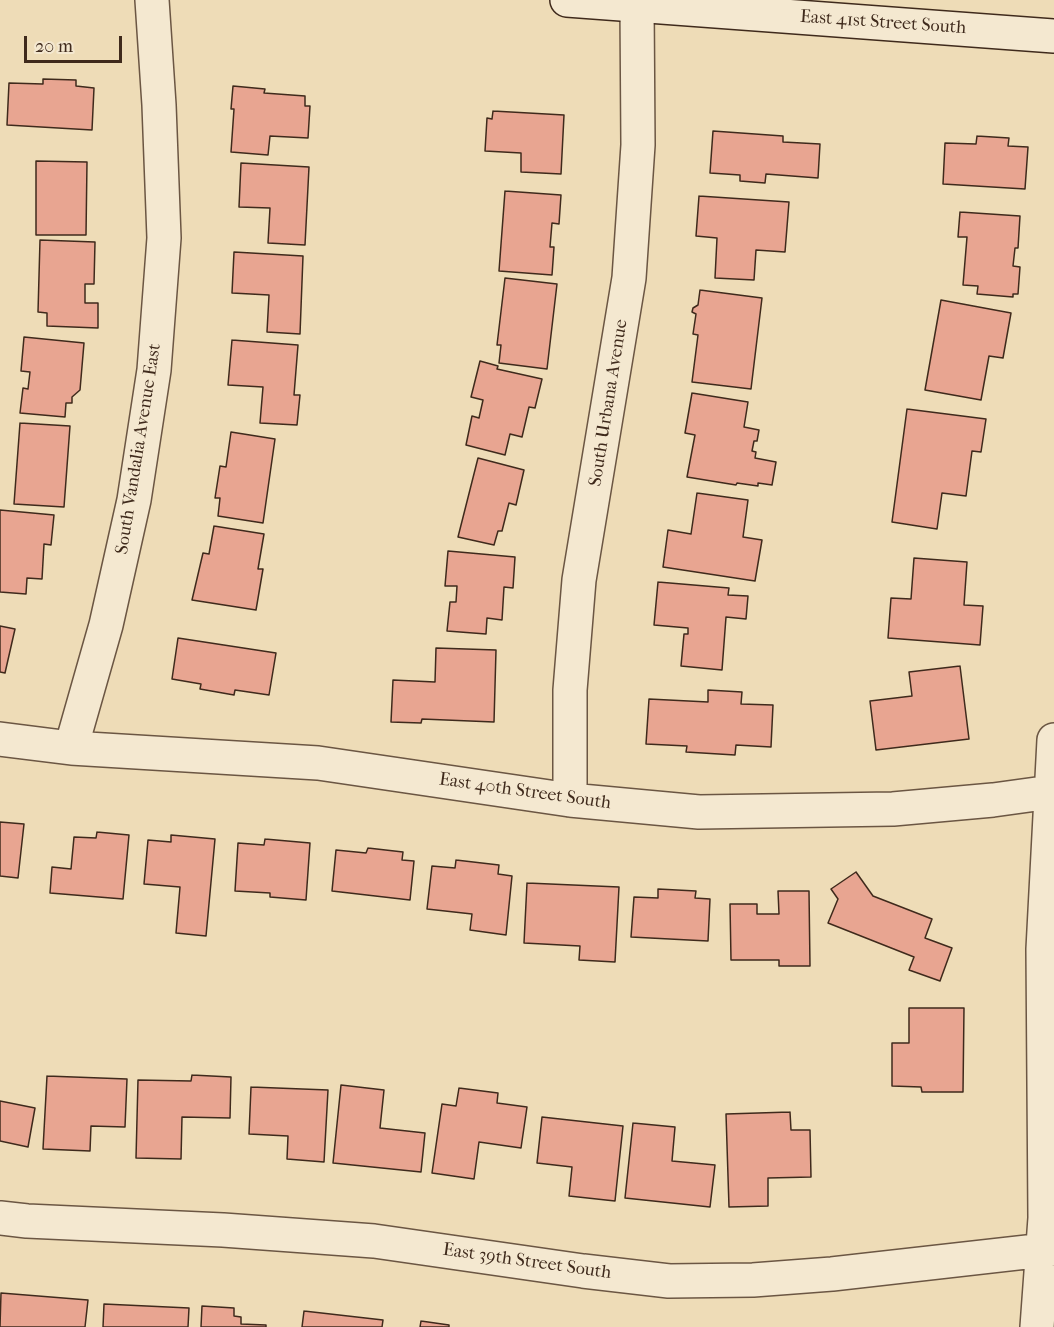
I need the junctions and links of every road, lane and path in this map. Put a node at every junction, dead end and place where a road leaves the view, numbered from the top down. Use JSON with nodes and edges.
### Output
{"nodes":[{"id":1,"x":152,"y":0,"type":"edge"},
{"id":2,"x":567,"y":0,"type":"edge"},
{"id":3,"x":637,"y":5,"type":"junction"},
{"id":4,"x":1054,"y":36,"type":"edge"},
{"id":5,"x":0,"y":739,"type":"edge"},
{"id":6,"x":1054,"y":740,"type":"edge"},
{"id":7,"x":71,"y":748,"type":"junction"},
{"id":8,"x":1051,"y":792,"type":"junction"},
{"id":9,"x":570,"y":800,"type":"junction"},
{"id":10,"x":0,"y":1218,"type":"edge"},
{"id":11,"x":1049,"y":1250,"type":"edge"},
{"id":12,"x":1037,"y":1327,"type":"edge"}],
"edges":[{"from":1,"to":7,"type":"street","name":"South Vandalia Avenue East"},
{"from":2,"to":3,"type":"street","name":"East 41st Street South"},
{"from":3,"to":4,"type":"street","name":"East 41st Street South"},
{"from":3,"to":9,"type":"street","name":"South Urbana Avenue"},
{"from":5,"to":7,"type":"street","name":"East 40th Street South"},
{"from":6,"to":8,"type":"street"},
{"from":7,"to":9,"type":"street","name":"East 40th Street South"},
{"from":8,"to":9,"type":"street","name":"East 40th Street South"},
{"from":8,"to":11,"type":"street"},
{"from":10,"to":11,"type":"street","name":"East 39th Street South"},
{"from":11,"to":12,"type":"street"}]}
